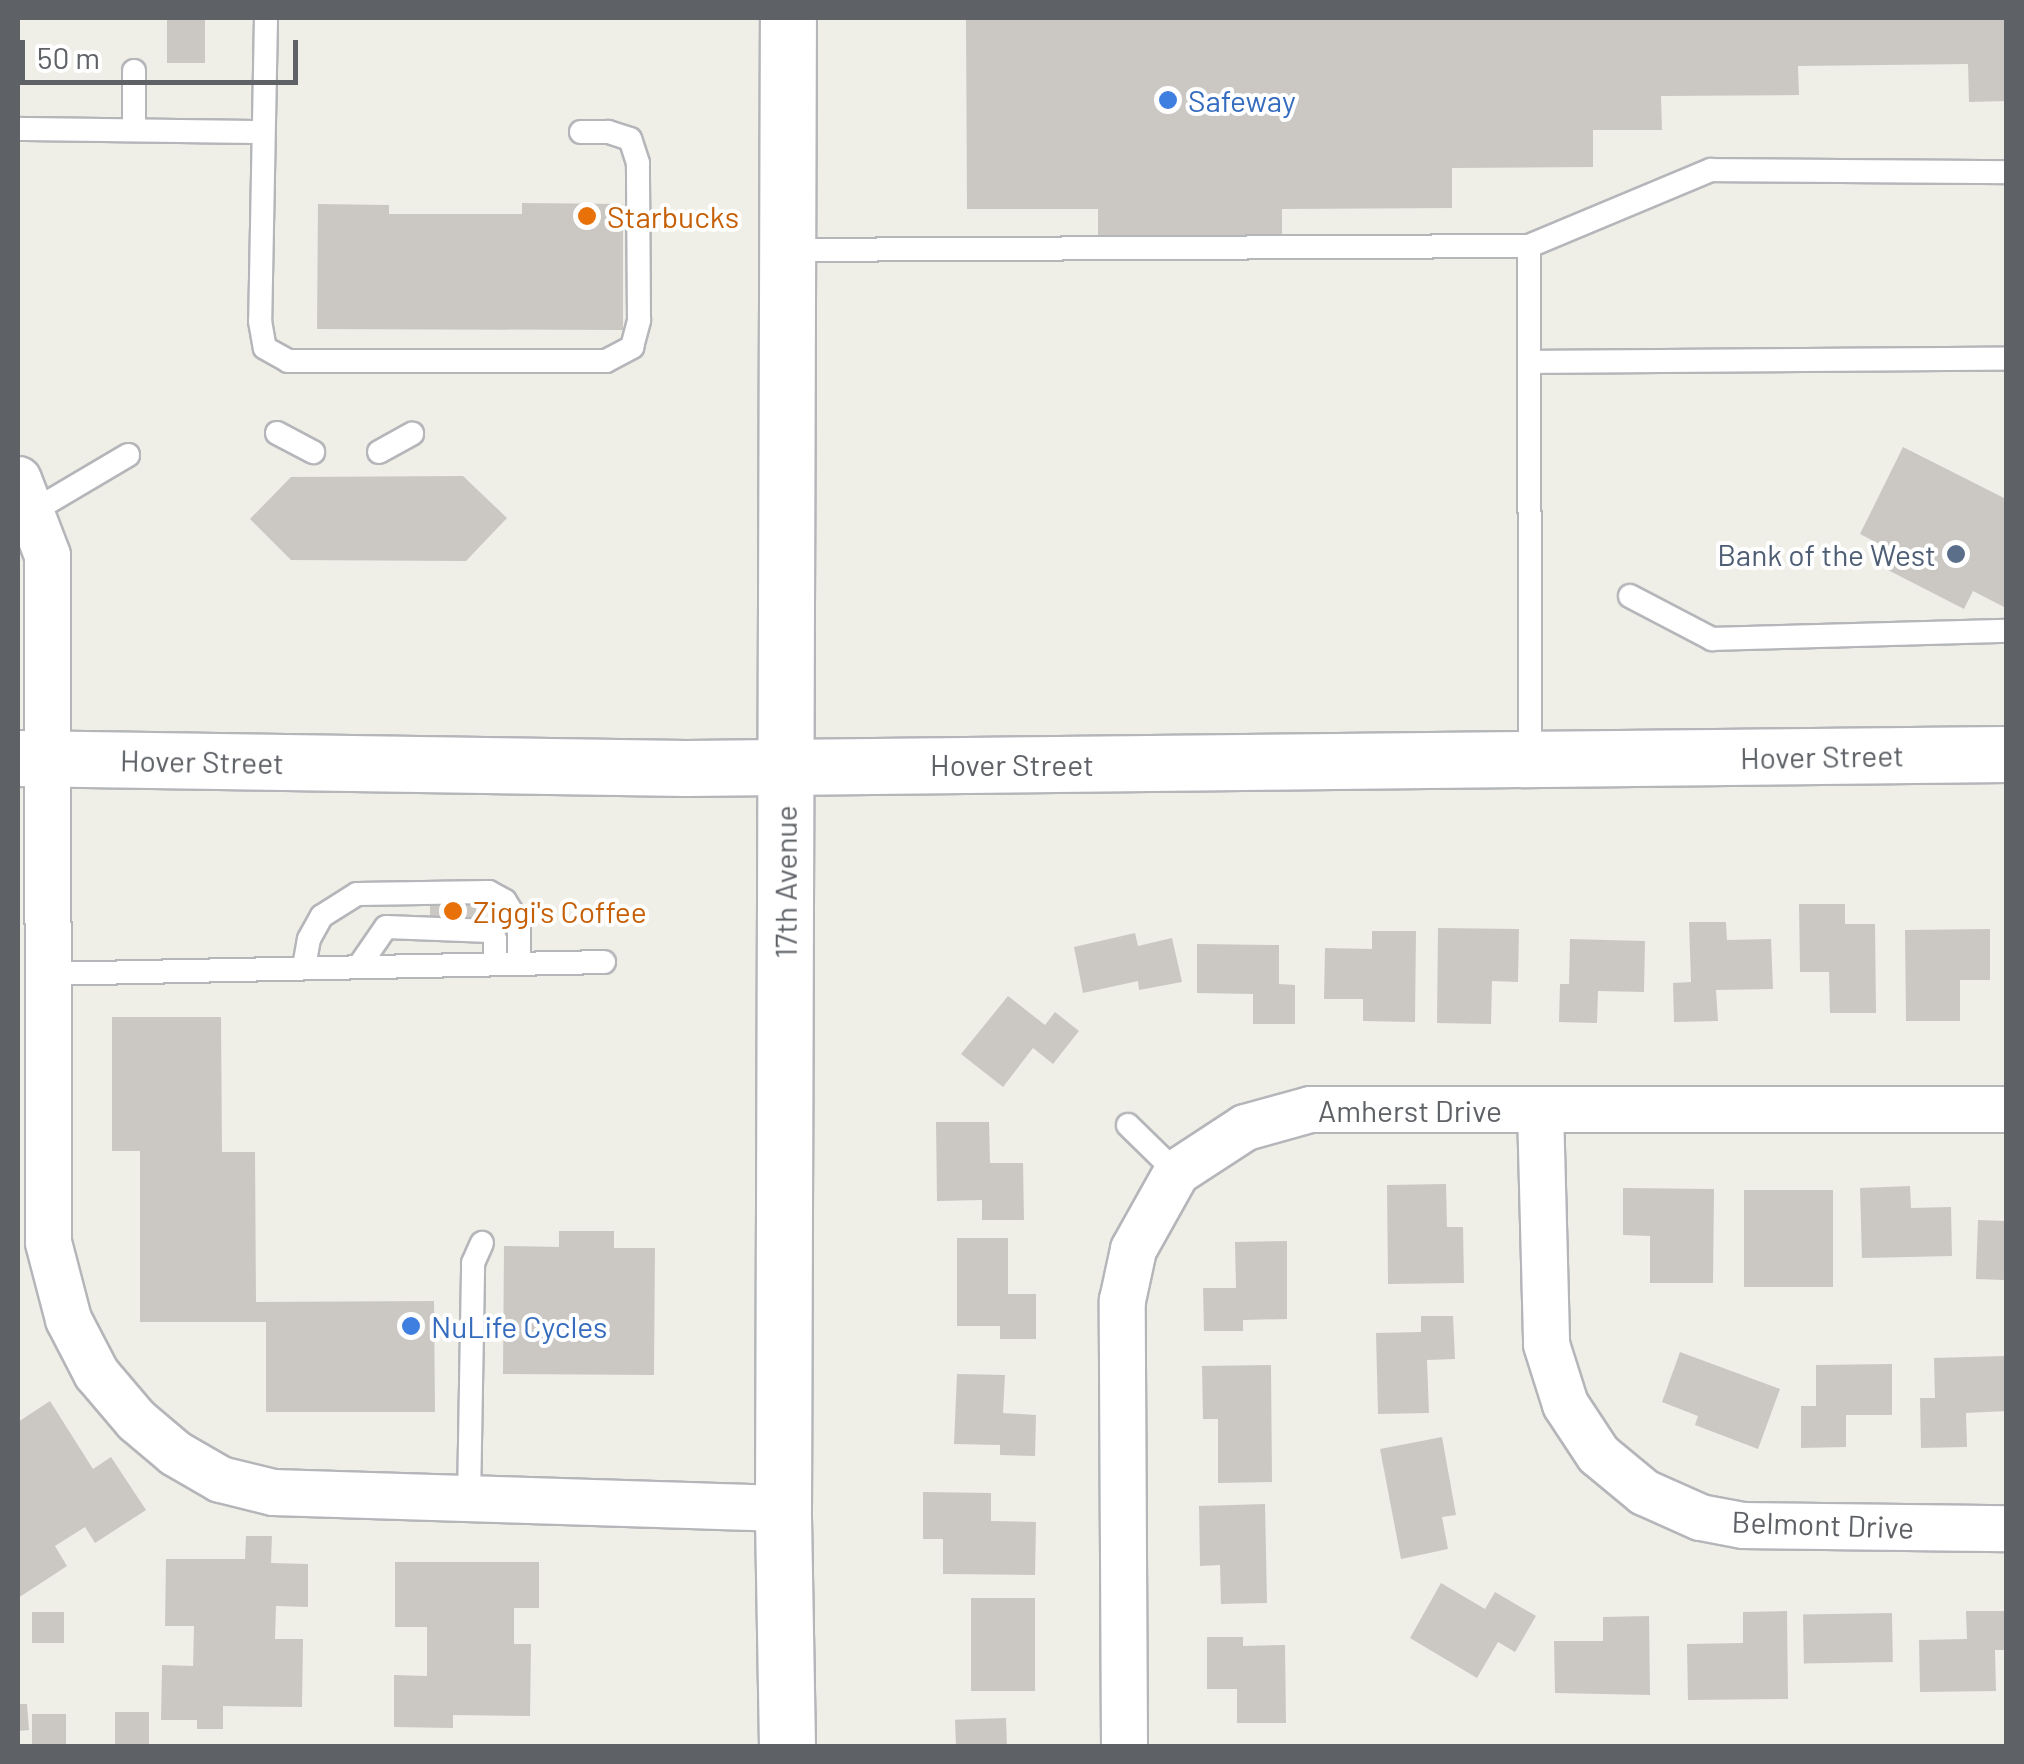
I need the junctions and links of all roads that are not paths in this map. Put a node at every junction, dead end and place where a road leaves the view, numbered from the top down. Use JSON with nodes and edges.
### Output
{"nodes":[{"id":1,"x":266,"y":18,"type":"edge"},
{"id":2,"x":788,"y":18,"type":"edge"},
{"id":3,"x":134,"y":71,"type":"dead end"},
{"id":4,"x":18,"y":129,"type":"edge"},
{"id":5,"x":134,"y":129,"type":"junction"},
{"id":6,"x":263,"y":132,"type":"junction"},
{"id":7,"x":581,"y":132,"type":"dead end"},
{"id":8,"x":2006,"y":172,"type":"edge"},
{"id":9,"x":1529,"y":246,"type":"junction"},
{"id":10,"x":786,"y":250,"type":"junction"},
{"id":11,"x":2006,"y":359,"type":"edge"},
{"id":12,"x":1530,"y":362,"type":"junction"},
{"id":13,"x":277,"y":433,"type":"dead end"},
{"id":14,"x":412,"y":434,"type":"dead end"},
{"id":15,"x":312,"y":452,"type":"dead end"},
{"id":16,"x":379,"y":452,"type":"dead end"},
{"id":17,"x":128,"y":454,"type":"dead end"},
{"id":18,"x":24,"y":496,"type":"edge"},
{"id":19,"x":1630,"y":596,"type":"dead end"},
{"id":20,"x":2006,"y":632,"type":"edge"},
{"id":21,"x":2006,"y":754,"type":"edge"},
{"id":22,"x":31,"y":758,"type":"edge"},
{"id":23,"x":1530,"y":761,"type":"junction"},
{"id":24,"x":785,"y":766,"type":"junction"},
{"id":25,"x":604,"y":962,"type":"dead end"},
{"id":26,"x":520,"y":963,"type":"junction"},
{"id":27,"x":496,"y":964,"type":"junction"},
{"id":28,"x":359,"y":966,"type":"junction"},
{"id":29,"x":304,"y":967,"type":"junction"},
{"id":30,"x":47,"y":974,"type":"junction"},
{"id":31,"x":1540,"y":1109,"type":"junction"},
{"id":32,"x":2006,"y":1109,"type":"edge"},
{"id":33,"x":1128,"y":1124,"type":"dead end"},
{"id":34,"x":1176,"y":1172,"type":"junction"},
{"id":35,"x":33,"y":1242,"type":"edge"},
{"id":36,"x":482,"y":1242,"type":"dead end"},
{"id":37,"x":469,"y":1500,"type":"junction"},
{"id":38,"x":783,"y":1508,"type":"junction"},
{"id":39,"x":2006,"y":1528,"type":"edge"},
{"id":40,"x":786,"y":1746,"type":"edge"},
{"id":41,"x":1124,"y":1746,"type":"edge"}],
"edges":[{"from":1,"to":6,"type":"lane"},
{"from":2,"to":10,"type":"main road","name":"17th Avenue"},
{"from":3,"to":5,"type":"lane"},
{"from":4,"to":5,"type":"lane"},
{"from":5,"to":6,"type":"lane"},
{"from":6,"to":7,"type":"lane"},
{"from":8,"to":9,"type":"lane"},
{"from":9,"to":10,"type":"lane"},
{"from":9,"to":12,"type":"lane"},
{"from":10,"to":24,"type":"main road","name":"17th Avenue"},
{"from":11,"to":12,"type":"lane"},
{"from":12,"to":23,"type":"lane"},
{"from":13,"to":15,"type":"lane"},
{"from":14,"to":16,"type":"lane"},
{"from":17,"to":18,"type":"lane"},
{"from":18,"to":22,"type":"street"},
{"from":19,"to":20,"type":"lane"},
{"from":21,"to":23,"type":"main road","name":"Hover Street"},
{"from":22,"to":24,"type":"main road","name":"Hover Street"},
{"from":22,"to":30,"type":"street"},
{"from":23,"to":24,"type":"main road","name":"Hover Street"},
{"from":24,"to":38,"type":"main road","name":"17th Avenue"},
{"from":25,"to":26,"type":"lane"},
{"from":26,"to":27,"type":"lane"},
{"from":26,"to":29,"type":"lane"},
{"from":27,"to":28,"type":"lane"},
{"from":27,"to":28,"type":"lane"},
{"from":28,"to":29,"type":"lane"},
{"from":29,"to":30,"type":"lane"},
{"from":30,"to":35,"type":"street"},
{"from":31,"to":32,"type":"street","name":"Amherst Drive"},
{"from":31,"to":34,"type":"street","name":"Amherst Drive"},
{"from":31,"to":39,"type":"street","name":"Belmont Drive"},
{"from":33,"to":34,"type":"lane"},
{"from":34,"to":41,"type":"street","name":"Amherst Drive"},
{"from":35,"to":37,"type":"street"},
{"from":36,"to":37,"type":"lane"},
{"from":37,"to":38,"type":"street"},
{"from":38,"to":40,"type":"main road","name":"17th Avenue"}]}
